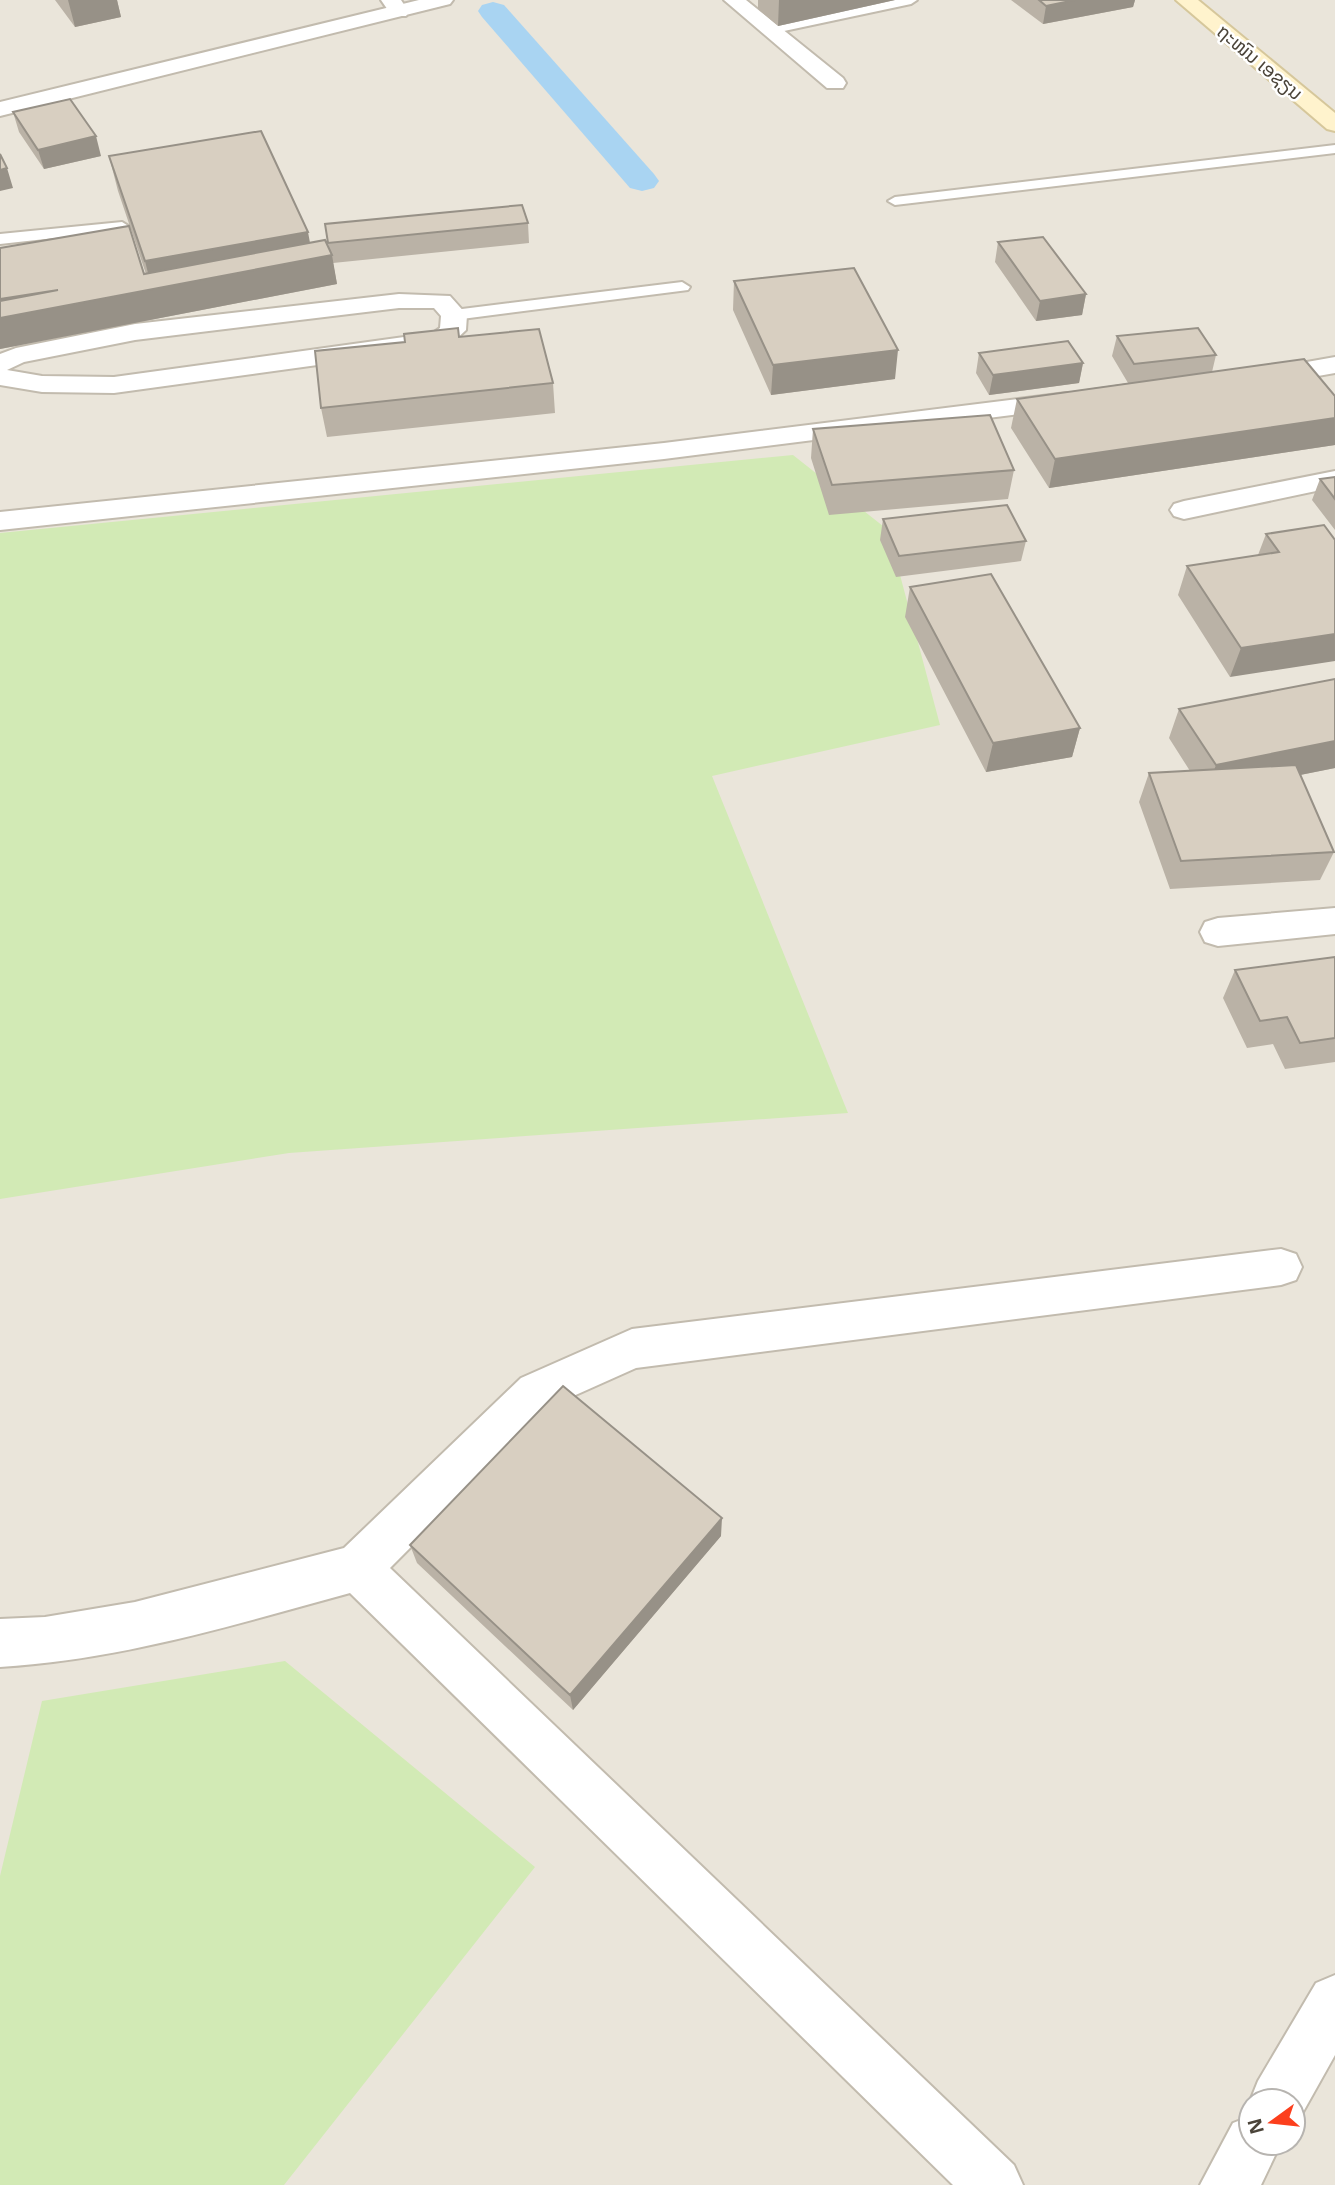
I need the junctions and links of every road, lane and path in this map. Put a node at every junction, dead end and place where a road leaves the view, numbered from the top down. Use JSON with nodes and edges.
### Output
{"nodes":[{"id":1,"x":443,"y":0,"type":"edge"},
{"id":2,"x":734,"y":0,"type":"edge"},
{"id":3,"x":911,"y":0,"type":"edge"},
{"id":4,"x":1186,"y":0,"type":"edge"},
{"id":5,"x":395,"y":6,"type":"edge"},
{"id":6,"x":770,"y":30,"type":"junction"},
{"id":7,"x":835,"y":83,"type":"dead end"},
{"id":8,"x":0,"y":109,"type":"edge"},
{"id":9,"x":1335,"y":124,"type":"edge"},
{"id":10,"x":1335,"y":149,"type":"edge"},
{"id":11,"x":895,"y":201,"type":"dead end"},
{"id":12,"x":122,"y":227,"type":"edge"},
{"id":13,"x":0,"y":239,"type":"edge"},
{"id":14,"x":682,"y":287,"type":"dead end"},
{"id":15,"x":454,"y":314,"type":"junction"},
{"id":16,"x":0,"y":364,"type":"edge"},
{"id":17,"x":1335,"y":365,"type":"edge"},
{"id":18,"x":0,"y":377,"type":"edge"},
{"id":19,"x":1240,"y":380,"type":"edge"},
{"id":20,"x":1094,"y":398,"type":"edge"},
{"id":21,"x":1335,"y":479,"type":"edge"},
{"id":22,"x":1184,"y":510,"type":"dead end"},
{"id":23,"x":0,"y":522,"type":"edge"},
{"id":24,"x":1335,"y":921,"type":"edge"},
{"id":25,"x":1218,"y":932,"type":"dead end"},
{"id":26,"x":1281,"y":1267,"type":"dead end"},
{"id":27,"x":357,"y":1568,"type":"junction"},
{"id":28,"x":0,"y":1643,"type":"edge"},
{"id":29,"x":1335,"y":2002,"type":"edge"},
{"id":30,"x":1286,"y":2087,"type":"edge"},
{"id":31,"x":1246,"y":2157,"type":"edge"},
{"id":32,"x":993,"y":2185,"type":"edge"},
{"id":33,"x":1229,"y":2185,"type":"edge"}],
"edges":[{"from":1,"to":5,"type":"street"},
{"from":2,"to":6,"type":"street"},
{"from":3,"to":6,"type":"lane"},
{"from":4,"to":9,"type":"main road","name":"ຖະໜົນ ເອຊຽນ"},
{"from":5,"to":8,"type":"street"},
{"from":6,"to":7,"type":"street"},
{"from":10,"to":11,"type":"lane"},
{"from":12,"to":13,"type":"lane"},
{"from":14,"to":15,"type":"lane"},
{"from":15,"to":16,"type":"street"},
{"from":15,"to":18,"type":"street"},
{"from":17,"to":19,"type":"street"},
{"from":20,"to":23,"type":"street"},
{"from":21,"to":22,"type":"street"},
{"from":24,"to":25,"type":"street"},
{"from":26,"to":27,"type":"street"},
{"from":27,"to":28,"type":"street"},
{"from":27,"to":32,"type":"street"},
{"from":29,"to":30,"type":"street"},
{"from":31,"to":33,"type":"street"}]}
